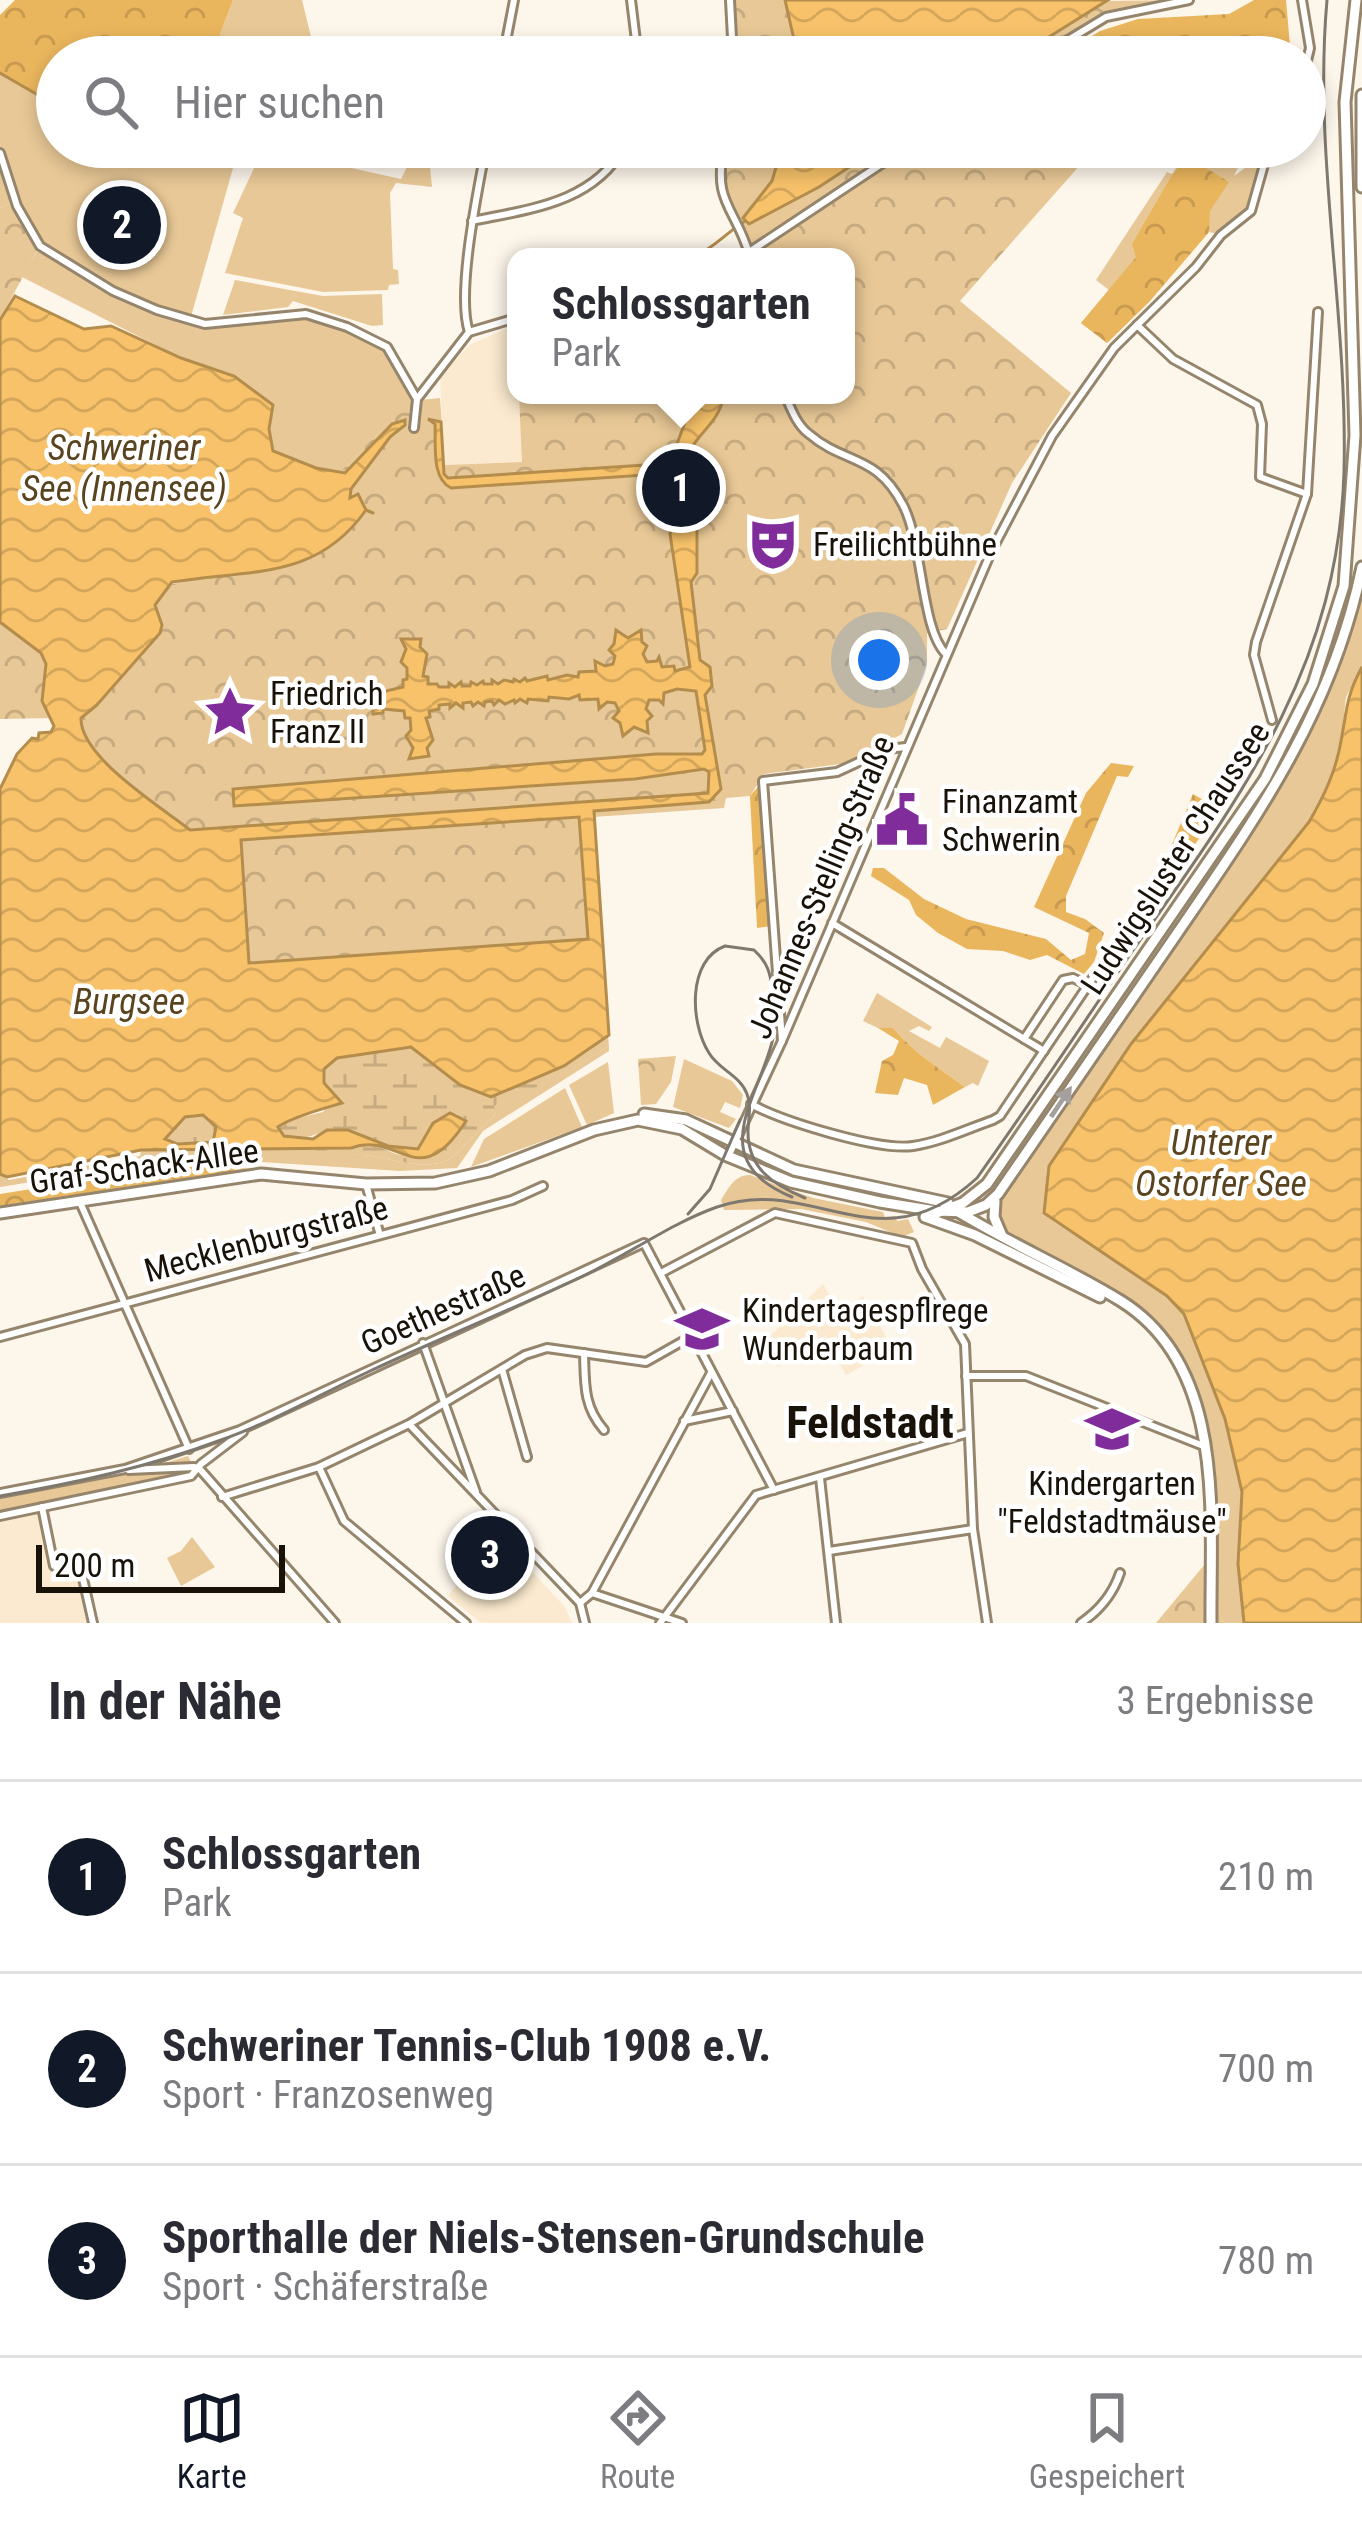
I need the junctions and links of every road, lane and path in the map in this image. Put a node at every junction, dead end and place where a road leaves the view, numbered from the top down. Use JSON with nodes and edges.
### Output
{"nodes":[{"id":1,"x":514,"y":0,"type":"edge"},
{"id":2,"x":632,"y":0,"type":"edge"},
{"id":3,"x":730,"y":0,"type":"edge"},
{"id":4,"x":1189,"y":0,"type":"edge"},
{"id":5,"x":1302,"y":0,"type":"edge"},
{"id":6,"x":1357,"y":0,"type":"edge"},
{"id":7,"x":507,"y":36,"type":"edge"},
{"id":8,"x":636,"y":36,"type":"edge"},
{"id":9,"x":732,"y":36,"type":"edge"},
{"id":10,"x":1075,"y":36,"type":"edge"},
{"id":11,"x":1308,"y":36,"type":"edge"},
{"id":12,"x":1362,"y":95,"type":"edge"},
{"id":13,"x":0,"y":153,"type":"edge"},
{"id":14,"x":482,"y":168,"type":"edge"},
{"id":15,"x":611,"y":168,"type":"edge"},
{"id":16,"x":720,"y":168,"type":"edge"},
{"id":17,"x":876,"y":168,"type":"edge"},
{"id":18,"x":1263,"y":168,"type":"edge"},
{"id":19,"x":1362,"y":187,"type":"edge"},
{"id":20,"x":472,"y":221,"type":"junction"},
{"id":21,"x":747,"y":248,"type":"edge"},
{"id":22,"x":760,"y":248,"type":"edge"},
{"id":23,"x":1318,"y":312,"type":"dead end"},
{"id":24,"x":507,"y":321,"type":"edge"},
{"id":25,"x":1357,"y":322,"type":"edge"},
{"id":26,"x":1137,"y":325,"type":"junction"},
{"id":27,"x":470,"y":332,"type":"junction"},
{"id":28,"x":417,"y":399,"type":"junction"},
{"id":29,"x":790,"y":404,"type":"edge"},
{"id":30,"x":414,"y":428,"type":"dead end"},
{"id":31,"x":1307,"y":494,"type":"junction"},
{"id":32,"x":1362,"y":567,"type":"edge"},
{"id":33,"x":946,"y":654,"type":"junction"},
{"id":34,"x":1272,"y":720,"type":"dead end"},
{"id":35,"x":906,"y":747,"type":"junction"},
{"id":36,"x":832,"y":922,"type":"junction"},
{"id":37,"x":1121,"y":936,"type":"dead end"},
{"id":38,"x":1090,"y":986,"type":"junction"},
{"id":39,"x":1024,"y":1039,"type":"junction"},
{"id":40,"x":782,"y":1042,"type":"junction"},
{"id":41,"x":1044,"y":1052,"type":"junction"},
{"id":42,"x":751,"y":1104,"type":"junction"},
{"id":43,"x":594,"y":1130,"type":"junction"},
{"id":44,"x":733,"y":1144,"type":"junction"},
{"id":45,"x":728,"y":1157,"type":"junction"},
{"id":46,"x":366,"y":1184,"type":"junction"},
{"id":47,"x":987,"y":1184,"type":"junction"},
{"id":48,"x":543,"y":1186,"type":"dead end"},
{"id":49,"x":995,"y":1198,"type":"junction"},
{"id":50,"x":80,"y":1201,"type":"junction"},
{"id":51,"x":887,"y":1204,"type":"junction"},
{"id":52,"x":952,"y":1208,"type":"junction"},
{"id":53,"x":977,"y":1210,"type":"junction"},
{"id":54,"x":0,"y":1213,"type":"edge"},
{"id":55,"x":926,"y":1217,"type":"junction"},
{"id":56,"x":974,"y":1222,"type":"junction"},
{"id":57,"x":380,"y":1233,"type":"junction"},
{"id":58,"x":986,"y":1240,"type":"junction"},
{"id":59,"x":1005,"y":1240,"type":"junction"},
{"id":60,"x":661,"y":1273,"type":"junction"},
{"id":61,"x":123,"y":1303,"type":"junction"},
{"id":62,"x":1138,"y":1315,"type":"junction"},
{"id":63,"x":694,"y":1335,"type":"junction"},
{"id":64,"x":0,"y":1337,"type":"edge"},
{"id":65,"x":423,"y":1343,"type":"junction"},
{"id":66,"x":584,"y":1353,"type":"junction"},
{"id":67,"x":502,"y":1369,"type":"junction"},
{"id":68,"x":712,"y":1371,"type":"junction"},
{"id":69,"x":966,"y":1376,"type":"junction"},
{"id":70,"x":448,"y":1402,"type":"junction"},
{"id":71,"x":733,"y":1411,"type":"junction"},
{"id":72,"x":261,"y":1420,"type":"junction"},
{"id":73,"x":683,"y":1421,"type":"junction"},
{"id":74,"x":409,"y":1424,"type":"junction"},
{"id":75,"x":604,"y":1430,"type":"dead end"},
{"id":76,"x":969,"y":1432,"type":"junction"},
{"id":77,"x":1206,"y":1447,"type":"junction"},
{"id":78,"x":188,"y":1448,"type":"junction"},
{"id":79,"x":527,"y":1457,"type":"dead end"},
{"id":80,"x":197,"y":1467,"type":"junction"},
{"id":81,"x":319,"y":1467,"type":"junction"},
{"id":82,"x":125,"y":1469,"type":"junction"},
{"id":83,"x":820,"y":1478,"type":"junction"},
{"id":84,"x":774,"y":1490,"type":"junction"},
{"id":85,"x":0,"y":1493,"type":"edge"},
{"id":86,"x":478,"y":1496,"type":"junction"},
{"id":87,"x":222,"y":1497,"type":"junction"},
{"id":88,"x":42,"y":1507,"type":"junction"},
{"id":89,"x":0,"y":1516,"type":"edge"},
{"id":90,"x":973,"y":1529,"type":"junction"},
{"id":91,"x":829,"y":1551,"type":"junction"},
{"id":92,"x":1120,"y":1573,"type":"dead end"},
{"id":93,"x":592,"y":1594,"type":"junction"},
{"id":94,"x":580,"y":1604,"type":"junction"},
{"id":95,"x":662,"y":1620,"type":"edge"},
{"id":96,"x":93,"y":1623,"type":"edge"},
{"id":97,"x":335,"y":1623,"type":"edge"},
{"id":98,"x":466,"y":1623,"type":"edge"},
{"id":99,"x":585,"y":1623,"type":"edge"},
{"id":100,"x":682,"y":1623,"type":"edge"},
{"id":101,"x":836,"y":1623,"type":"edge"},
{"id":102,"x":987,"y":1623,"type":"edge"},
{"id":103,"x":1081,"y":1623,"type":"edge"},
{"id":104,"x":1210,"y":1623,"type":"edge"}],
"edges":[{"from":1,"to":7,"type":"street"},
{"from":2,"to":8,"type":"street"},
{"from":3,"to":9,"type":"street"},
{"from":4,"to":10,"type":"street"},
{"from":5,"to":11,"type":"street"},
{"from":6,"to":25,"type":"street","name":"Ludwigsluster Chaussee"},
{"from":12,"to":19,"type":"street"},
{"from":13,"to":28,"type":"street"},
{"from":14,"to":20,"type":"street"},
{"from":15,"to":20,"type":"street"},
{"from":16,"to":21,"type":"street"},
{"from":17,"to":22,"type":"street"},
{"from":18,"to":26,"type":"street","name":"Johannes-Stelling-Straße"},
{"from":20,"to":27,"type":"street"},
{"from":23,"to":31,"type":"street"},
{"from":24,"to":27,"type":"street"},
{"from":25,"to":47,"type":"street","name":"Ludwigsluster Chaussee"},
{"from":26,"to":31,"type":"street"},
{"from":26,"to":33,"type":"street","name":"Johannes-Stelling-Straße"},
{"from":27,"to":28,"type":"street"},
{"from":28,"to":30,"type":"street"},
{"from":29,"to":33,"type":"street"},
{"from":31,"to":34,"type":"street"},
{"from":49,"to":32,"type":"street","name":"Ludwigsluster Chaussee","one_way":true},
{"from":33,"to":35,"type":"street","name":"Johannes-Stelling-Straße"},
{"from":35,"to":36,"type":"street","name":"Johannes-Stelling-Straße"},
{"from":35,"to":40,"type":"street"},
{"from":36,"to":39,"type":"street"},
{"from":36,"to":40,"type":"street","name":"Johannes-Stelling-Straße"},
{"from":37,"to":38,"type":"street"},
{"from":38,"to":39,"type":"street"},
{"from":38,"to":41,"type":"street"},
{"from":39,"to":41,"type":"street"},
{"from":40,"to":42,"type":"street","name":"Johannes-Stelling-Straße"},
{"from":41,"to":42,"type":"street"},
{"from":42,"to":44,"type":"street","name":"Johannes-Stelling-Straße"},
{"from":43,"to":44,"type":"street","name":"Graf-Schack-Allee"},
{"from":43,"to":45,"type":"street","name":"Graf-Schack-Allee"},
{"from":43,"to":46,"type":"street","name":"Graf-Schack-Allee"},
{"from":44,"to":45,"type":"street","name":"Johannes-Stelling-Straße"},
{"from":44,"to":52,"type":"street","name":"Graf-Schack-Allee"},
{"from":45,"to":51,"type":"street","name":"Graf-Schack-Allee"},
{"from":46,"to":50,"type":"street","name":"Graf-Schack-Allee"},
{"from":46,"to":57,"type":"street"},
{"from":47,"to":52,"type":"street","name":"Ludwigsluster Chaussee"},
{"from":47,"to":53,"type":"street"},
{"from":48,"to":57,"type":"street","name":"Mecklenburgstraße"},
{"from":49,"to":53,"type":"street","name":"Graf-Schack-Allee"},
{"from":49,"to":59,"type":"street"},
{"from":50,"to":54,"type":"street","name":"Graf-Schack-Allee"},
{"from":50,"to":61,"type":"street"},
{"from":51,"to":52,"type":"street","name":"Graf-Schack-Allee"},
{"from":51,"to":55,"type":"street","name":"Graf-Schack-Allee"},
{"from":52,"to":53,"type":"street","name":"Graf-Schack-Allee"},
{"from":52,"to":55,"type":"street","name":"Ludwigsluster Chaussee"},
{"from":52,"to":56,"type":"street"},
{"from":53,"to":56,"type":"street"},
{"from":55,"to":56,"type":"street","name":"Graf-Schack-Allee"},
{"from":55,"to":58,"type":"street","name":"Graf-Schack-Allee"},
{"from":56,"to":58,"type":"street"},
{"from":56,"to":59,"type":"street"},
{"from":57,"to":61,"type":"street","name":"Mecklenburgstraße"},
{"from":58,"to":62,"type":"street","name":"Graf-Schack-Allee"},
{"from":59,"to":62,"type":"street"},
{"from":60,"to":63,"type":"street"},
{"from":60,"to":65,"type":"street","name":"Goethestraße"},
{"from":60,"to":69,"type":"street"},
{"from":61,"to":64,"type":"street","name":"Mecklenburgstraße"},
{"from":61,"to":78,"type":"street"},
{"from":62,"to":77,"type":"street"},
{"from":63,"to":66,"type":"street"},
{"from":63,"to":68,"type":"street"},
{"from":65,"to":70,"type":"street"},
{"from":65,"to":72,"type":"street","name":"Goethestraße"},
{"from":66,"to":67,"type":"street"},
{"from":66,"to":75,"type":"street"},
{"from":67,"to":70,"type":"street"},
{"from":67,"to":79,"type":"street"},
{"from":68,"to":71,"type":"street"},
{"from":68,"to":73,"type":"street"},
{"from":69,"to":76,"type":"street"},
{"from":69,"to":77,"type":"street"},
{"from":70,"to":74,"type":"street"},
{"from":70,"to":86,"type":"street"},
{"from":71,"to":73,"type":"street"},
{"from":71,"to":84,"type":"street"},
{"from":72,"to":78,"type":"street","name":"Goethestraße"},
{"from":72,"to":80,"type":"street","name":"Goethestraße"},
{"from":73,"to":93,"type":"street"},
{"from":74,"to":81,"type":"street"},
{"from":74,"to":86,"type":"street"},
{"from":76,"to":83,"type":"street"},
{"from":76,"to":90,"type":"street"},
{"from":77,"to":104,"type":"street"},
{"from":78,"to":82,"type":"street","name":"Goethestraße"},
{"from":80,"to":82,"type":"street"},
{"from":80,"to":87,"type":"street"},
{"from":80,"to":88,"type":"street","name":"Goethestraße"},
{"from":81,"to":87,"type":"street"},
{"from":81,"to":98,"type":"street"},
{"from":82,"to":85,"type":"street","name":"Goethestraße"},
{"from":83,"to":84,"type":"street"},
{"from":83,"to":91,"type":"street"},
{"from":84,"to":95,"type":"street"},
{"from":86,"to":94,"type":"street"},
{"from":87,"to":97,"type":"street"},
{"from":88,"to":89,"type":"street","name":"Goethestraße"},
{"from":88,"to":96,"type":"street"},
{"from":90,"to":91,"type":"street"},
{"from":90,"to":102,"type":"street"},
{"from":91,"to":101,"type":"street"},
{"from":92,"to":103,"type":"street"},
{"from":93,"to":94,"type":"street"},
{"from":93,"to":95,"type":"street"},
{"from":94,"to":99,"type":"street"},
{"from":95,"to":100,"type":"street"}]}
